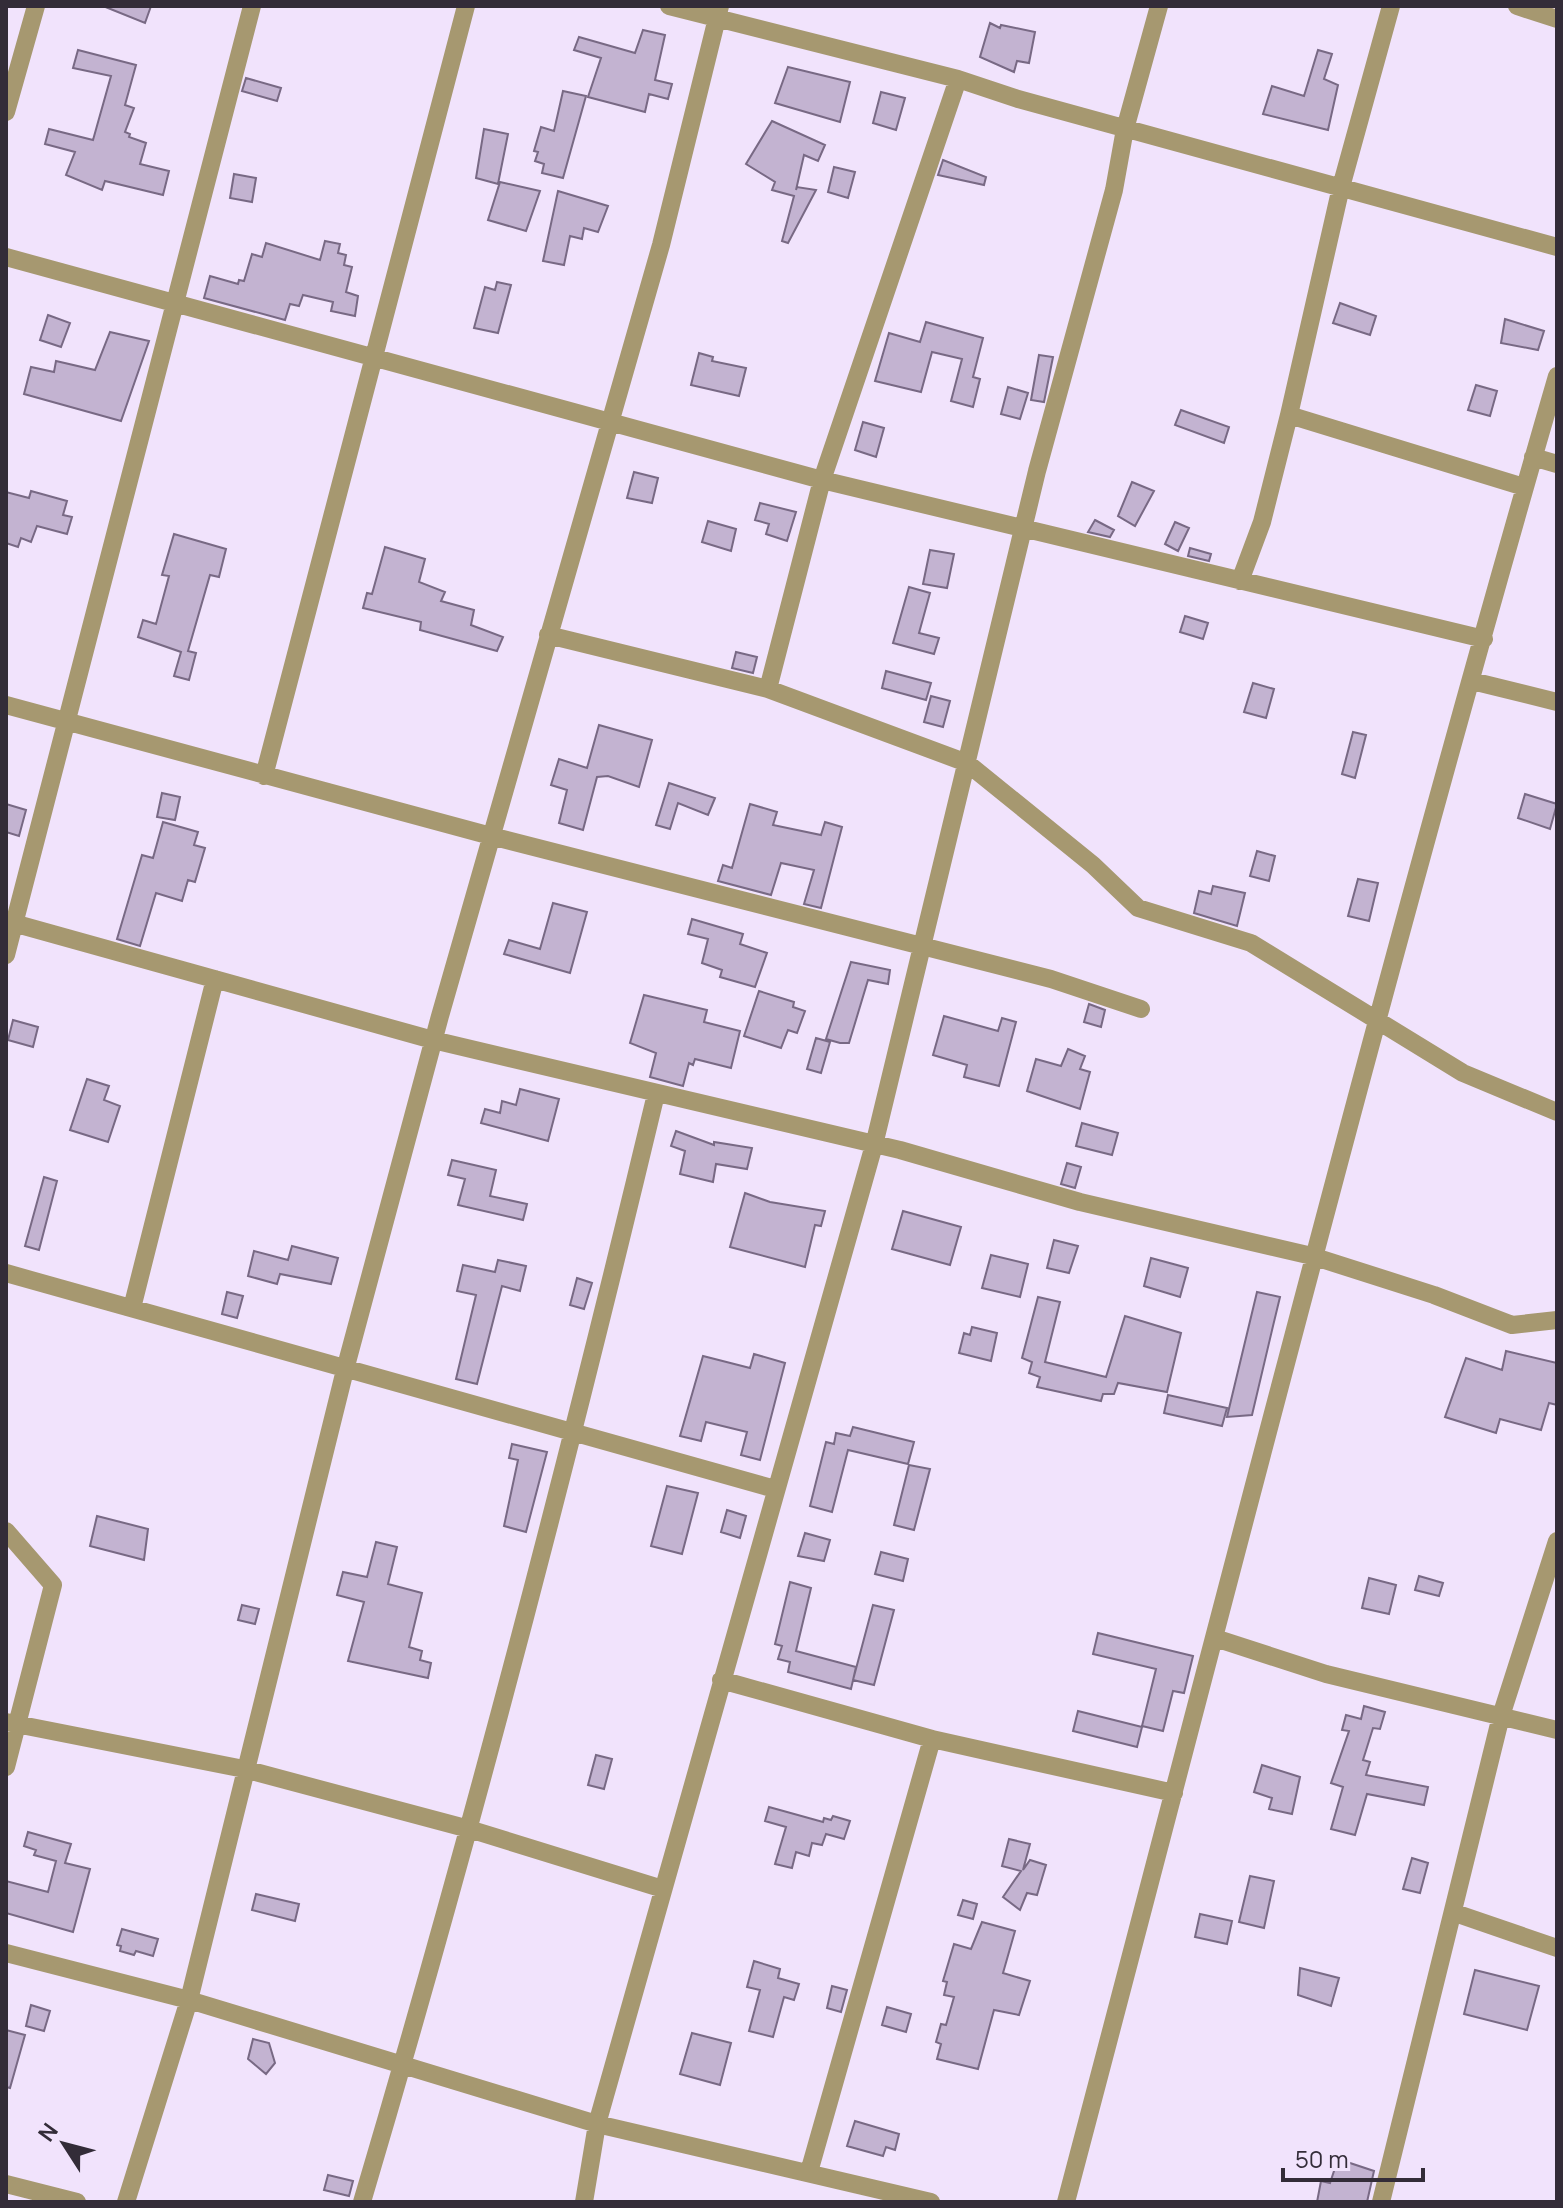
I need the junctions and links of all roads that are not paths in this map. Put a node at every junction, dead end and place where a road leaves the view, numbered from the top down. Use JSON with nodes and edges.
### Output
{"nodes":[{"id":1,"x":36,"y":6,"type":"edge"},
{"id":2,"x":252,"y":6,"type":"edge"},
{"id":3,"x":466,"y":6,"type":"edge"},
{"id":4,"x":669,"y":6,"type":"edge"},
{"id":5,"x":1159,"y":6,"type":"edge"},
{"id":6,"x":1391,"y":6,"type":"edge"},
{"id":7,"x":1517,"y":6,"type":"edge"},
{"id":8,"x":718,"y":12,"type":"edge"},
{"id":9,"x":1557,"y":19,"type":"edge"},
{"id":10,"x":958,"y":79,"type":"junction"},
{"id":11,"x":6,"y":112,"type":"edge"},
{"id":12,"x":1125,"y":129,"type":"junction"},
{"id":13,"x":1341,"y":187,"type":"junction"},
{"id":14,"x":1557,"y":247,"type":"edge"},
{"id":15,"x":6,"y":257,"type":"edge"},
{"id":16,"x":174,"y":303,"type":"junction"},
{"id":17,"x":374,"y":359,"type":"junction"},
{"id":18,"x":1557,"y":376,"type":"edge"},
{"id":19,"x":1289,"y":415,"type":"junction"},
{"id":20,"x":611,"y":424,"type":"junction"},
{"id":21,"x":1533,"y":457,"type":"junction"},
{"id":22,"x":1557,"y":464,"type":"edge"},
{"id":23,"x":822,"y":480,"type":"junction"},
{"id":24,"x":1524,"y":487,"type":"junction"},
{"id":25,"x":1024,"y":527,"type":"junction"},
{"id":26,"x":1240,"y":581,"type":"junction"},
{"id":27,"x":548,"y":635,"type":"junction"},
{"id":28,"x":1484,"y":639,"type":"junction"},
{"id":29,"x":1472,"y":681,"type":"junction"},
{"id":30,"x":768,"y":689,"type":"junction"},
{"id":31,"x":1557,"y":702,"type":"edge"},
{"id":32,"x":6,"y":705,"type":"edge"},
{"id":33,"x":64,"y":722,"type":"junction"},
{"id":34,"x":967,"y":763,"type":"junction"},
{"id":35,"x":264,"y":776,"type":"junction"},
{"id":36,"x":491,"y":836,"type":"junction"},
{"id":37,"x":10,"y":922,"type":"edge"},
{"id":38,"x":923,"y":945,"type":"junction"},
{"id":39,"x":6,"y":955,"type":"edge"},
{"id":40,"x":215,"y":979,"type":"junction"},
{"id":41,"x":1141,"y":1009,"type":"dead end"},
{"id":42,"x":1375,"y":1022,"type":"junction"},
{"id":43,"x":433,"y":1040,"type":"junction"},
{"id":44,"x":656,"y":1094,"type":"junction"},
{"id":45,"x":1557,"y":1112,"type":"edge"},
{"id":46,"x":874,"y":1145,"type":"junction"},
{"id":47,"x":1312,"y":1256,"type":"junction"},
{"id":48,"x":6,"y":1273,"type":"edge"},
{"id":49,"x":132,"y":1308,"type":"junction"},
{"id":50,"x":1557,"y":1320,"type":"edge"},
{"id":51,"x":346,"y":1366,"type":"junction"},
{"id":52,"x":575,"y":1432,"type":"junction"},
{"id":53,"x":775,"y":1489,"type":"junction"},
{"id":54,"x":6,"y":1531,"type":"edge"},
{"id":55,"x":1557,"y":1541,"type":"edge"},
{"id":56,"x":1215,"y":1638,"type":"junction"},
{"id":57,"x":721,"y":1680,"type":"junction"},
{"id":58,"x":1501,"y":1716,"type":"junction"},
{"id":59,"x":11,"y":1724,"type":"edge"},
{"id":60,"x":1557,"y":1730,"type":"edge"},
{"id":61,"x":932,"y":1739,"type":"junction"},
{"id":62,"x":6,"y":1767,"type":"edge"},
{"id":63,"x":244,"y":1769,"type":"junction"},
{"id":64,"x":1174,"y":1793,"type":"junction"},
{"id":65,"x":469,"y":1829,"type":"junction"},
{"id":66,"x":663,"y":1889,"type":"junction"},
{"id":67,"x":1455,"y":1913,"type":"junction"},
{"id":68,"x":1557,"y":1948,"type":"edge"},
{"id":69,"x":6,"y":1953,"type":"edge"},
{"id":70,"x":189,"y":2000,"type":"junction"},
{"id":71,"x":403,"y":2065,"type":"junction"},
{"id":72,"x":597,"y":2124,"type":"junction"},
{"id":73,"x":809,"y":2172,"type":"junction"},
{"id":74,"x":6,"y":2184,"type":"edge"},
{"id":75,"x":77,"y":2202,"type":"edge"},
{"id":76,"x":126,"y":2202,"type":"edge"},
{"id":77,"x":362,"y":2202,"type":"edge"},
{"id":78,"x":584,"y":2202,"type":"edge"},
{"id":79,"x":931,"y":2202,"type":"edge"},
{"id":80,"x":1066,"y":2202,"type":"edge"},
{"id":81,"x":1381,"y":2202,"type":"edge"}],
"edges":[{"from":1,"to":11,"type":"street"},
{"from":2,"to":16,"type":"street"},
{"from":3,"to":17,"type":"street"},
{"from":4,"to":8,"type":"street"},
{"from":5,"to":12,"type":"street"},
{"from":6,"to":13,"type":"street"},
{"from":7,"to":9,"type":"street"},
{"from":8,"to":10,"type":"street"},
{"from":8,"to":20,"type":"street"},
{"from":10,"to":12,"type":"street"},
{"from":10,"to":23,"type":"street"},
{"from":12,"to":13,"type":"street"},
{"from":12,"to":25,"type":"street"},
{"from":13,"to":14,"type":"street"},
{"from":13,"to":19,"type":"street"},
{"from":15,"to":16,"type":"street"},
{"from":16,"to":17,"type":"street"},
{"from":16,"to":33,"type":"street"},
{"from":17,"to":20,"type":"street"},
{"from":17,"to":35,"type":"street"},
{"from":18,"to":21,"type":"street"},
{"from":19,"to":24,"type":"street"},
{"from":19,"to":26,"type":"street"},
{"from":20,"to":23,"type":"street"},
{"from":20,"to":27,"type":"street"},
{"from":21,"to":22,"type":"street"},
{"from":21,"to":24,"type":"street"},
{"from":23,"to":25,"type":"street"},
{"from":23,"to":30,"type":"street"},
{"from":24,"to":28,"type":"street"},
{"from":25,"to":26,"type":"street"},
{"from":25,"to":34,"type":"street"},
{"from":26,"to":28,"type":"street"},
{"from":27,"to":30,"type":"street"},
{"from":27,"to":36,"type":"street"},
{"from":28,"to":29,"type":"street"},
{"from":29,"to":31,"type":"street"},
{"from":29,"to":42,"type":"street"},
{"from":30,"to":34,"type":"street"},
{"from":32,"to":33,"type":"street"},
{"from":33,"to":35,"type":"street"},
{"from":33,"to":37,"type":"street"},
{"from":34,"to":38,"type":"street"},
{"from":34,"to":42,"type":"street"},
{"from":35,"to":36,"type":"street"},
{"from":36,"to":38,"type":"street"},
{"from":36,"to":43,"type":"street"},
{"from":37,"to":39,"type":"street"},
{"from":37,"to":40,"type":"street"},
{"from":38,"to":41,"type":"street"},
{"from":38,"to":46,"type":"street"},
{"from":40,"to":43,"type":"street"},
{"from":40,"to":49,"type":"street"},
{"from":42,"to":45,"type":"street"},
{"from":42,"to":47,"type":"street"},
{"from":43,"to":44,"type":"street"},
{"from":43,"to":51,"type":"street"},
{"from":44,"to":46,"type":"street"},
{"from":44,"to":52,"type":"street"},
{"from":46,"to":47,"type":"street"},
{"from":46,"to":53,"type":"street"},
{"from":47,"to":50,"type":"street"},
{"from":47,"to":56,"type":"street"},
{"from":48,"to":49,"type":"street"},
{"from":49,"to":51,"type":"street"},
{"from":51,"to":52,"type":"street"},
{"from":51,"to":63,"type":"street"},
{"from":52,"to":53,"type":"street"},
{"from":52,"to":65,"type":"street"},
{"from":53,"to":57,"type":"street"},
{"from":54,"to":59,"type":"street"},
{"from":55,"to":58,"type":"street"},
{"from":56,"to":58,"type":"street"},
{"from":56,"to":64,"type":"street"},
{"from":57,"to":61,"type":"street"},
{"from":57,"to":66,"type":"street"},
{"from":58,"to":60,"type":"street"},
{"from":58,"to":67,"type":"street"},
{"from":59,"to":62,"type":"street"},
{"from":59,"to":63,"type":"street"},
{"from":61,"to":64,"type":"street"},
{"from":61,"to":73,"type":"street"},
{"from":63,"to":65,"type":"street"},
{"from":63,"to":70,"type":"street"},
{"from":64,"to":80,"type":"street"},
{"from":65,"to":66,"type":"street"},
{"from":65,"to":71,"type":"street"},
{"from":66,"to":72,"type":"street"},
{"from":67,"to":68,"type":"street"},
{"from":67,"to":81,"type":"street"},
{"from":69,"to":70,"type":"street"},
{"from":70,"to":71,"type":"street"},
{"from":70,"to":76,"type":"street"},
{"from":71,"to":72,"type":"street"},
{"from":71,"to":77,"type":"street"},
{"from":72,"to":73,"type":"street"},
{"from":72,"to":78,"type":"street"},
{"from":73,"to":79,"type":"street"},
{"from":74,"to":75,"type":"street"}]}
